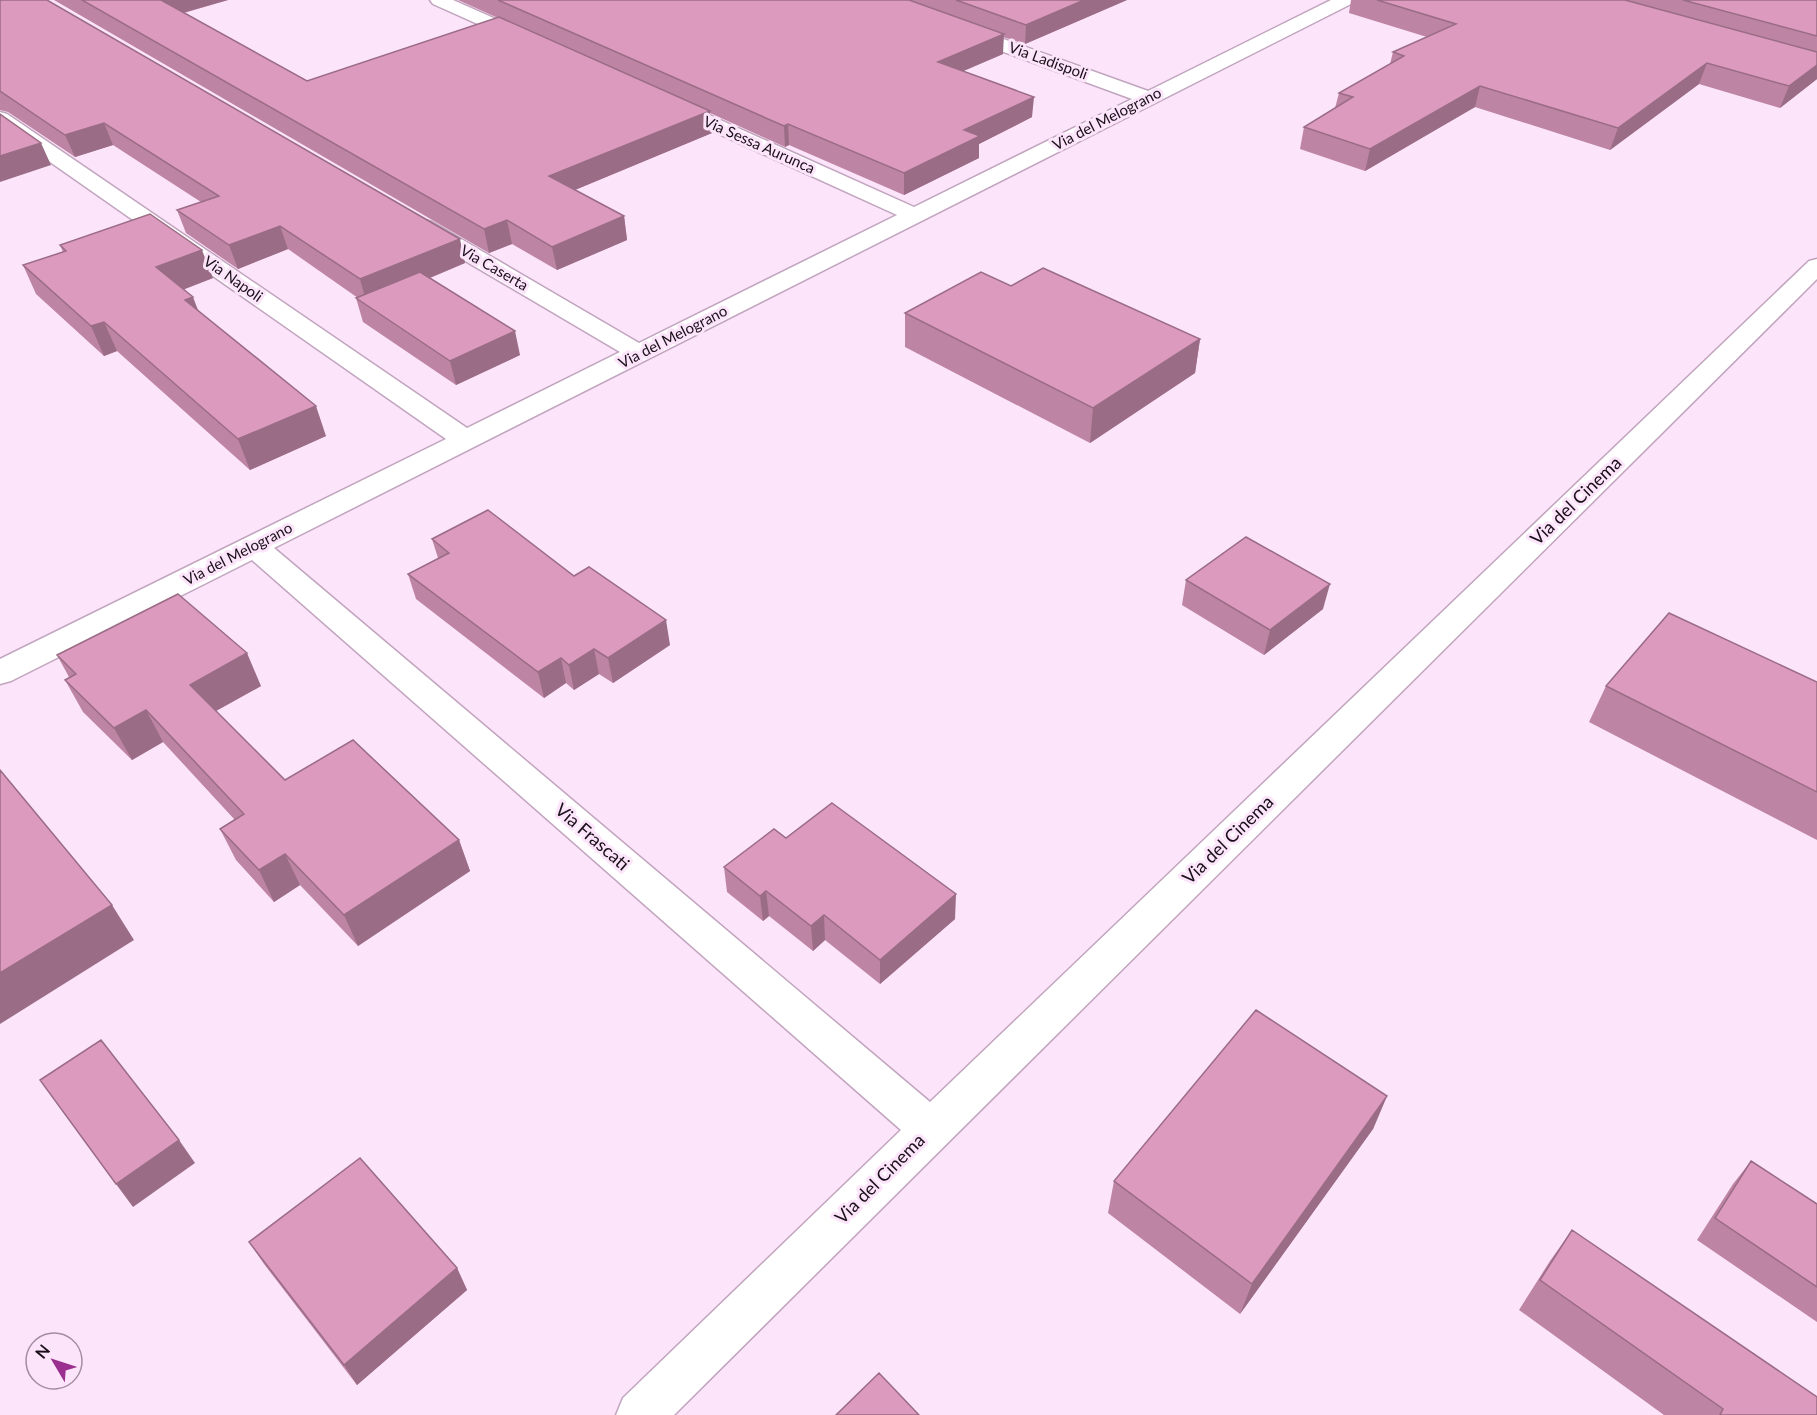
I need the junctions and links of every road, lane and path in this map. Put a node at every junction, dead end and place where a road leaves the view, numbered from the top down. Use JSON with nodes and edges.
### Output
{"nodes":[{"id":1,"x":440,"y":0,"type":"edge"},
{"id":2,"x":879,"y":0,"type":"edge"},
{"id":3,"x":1325,"y":4,"type":"edge"},
{"id":4,"x":549,"y":49,"type":"edge"},
{"id":5,"x":657,"y":98,"type":"edge"},
{"id":6,"x":1149,"y":98,"type":"junction"},
{"id":7,"x":0,"y":118,"type":"edge"},
{"id":8,"x":915,"y":215,"type":"junction"},
{"id":9,"x":405,"y":216,"type":"edge"},
{"id":10,"x":1817,"y":266,"type":"edge"},
{"id":11,"x":1804,"y":297,"type":"edge"},
{"id":12,"x":639,"y":353,"type":"junction"},
{"id":13,"x":466,"y":440,"type":"junction"},
{"id":14,"x":254,"y":546,"type":"junction"},
{"id":15,"x":0,"y":673,"type":"edge"},
{"id":16,"x":931,"y":1128,"type":"junction"},
{"id":17,"x":640,"y":1415,"type":"edge"}],
"edges":[{"from":1,"to":4,"type":"street"},
{"from":2,"to":6,"type":"street","name":"Via Ladispoli"},
{"from":3,"to":6,"type":"street","name":"Via del Melograno"},
{"from":5,"to":8,"type":"street","name":"Via Sessa Aurunca"},
{"from":6,"to":8,"type":"street","name":"Via del Melograno"},
{"from":7,"to":13,"type":"street","name":"Via Napoli"},
{"from":8,"to":12,"type":"street","name":"Via del Melograno"},
{"from":9,"to":12,"type":"street","name":"Via Caserta"},
{"from":10,"to":11,"type":"street","name":"Via del Cinema"},
{"from":11,"to":16,"type":"street","name":"Via del Cinema"},
{"from":12,"to":13,"type":"street","name":"Via del Melograno"},
{"from":13,"to":14,"type":"street","name":"Via del Melograno"},
{"from":14,"to":15,"type":"street","name":"Via del Melograno"},
{"from":14,"to":16,"type":"street","name":"Via Frascati"},
{"from":16,"to":17,"type":"street","name":"Via del Cinema"}]}
